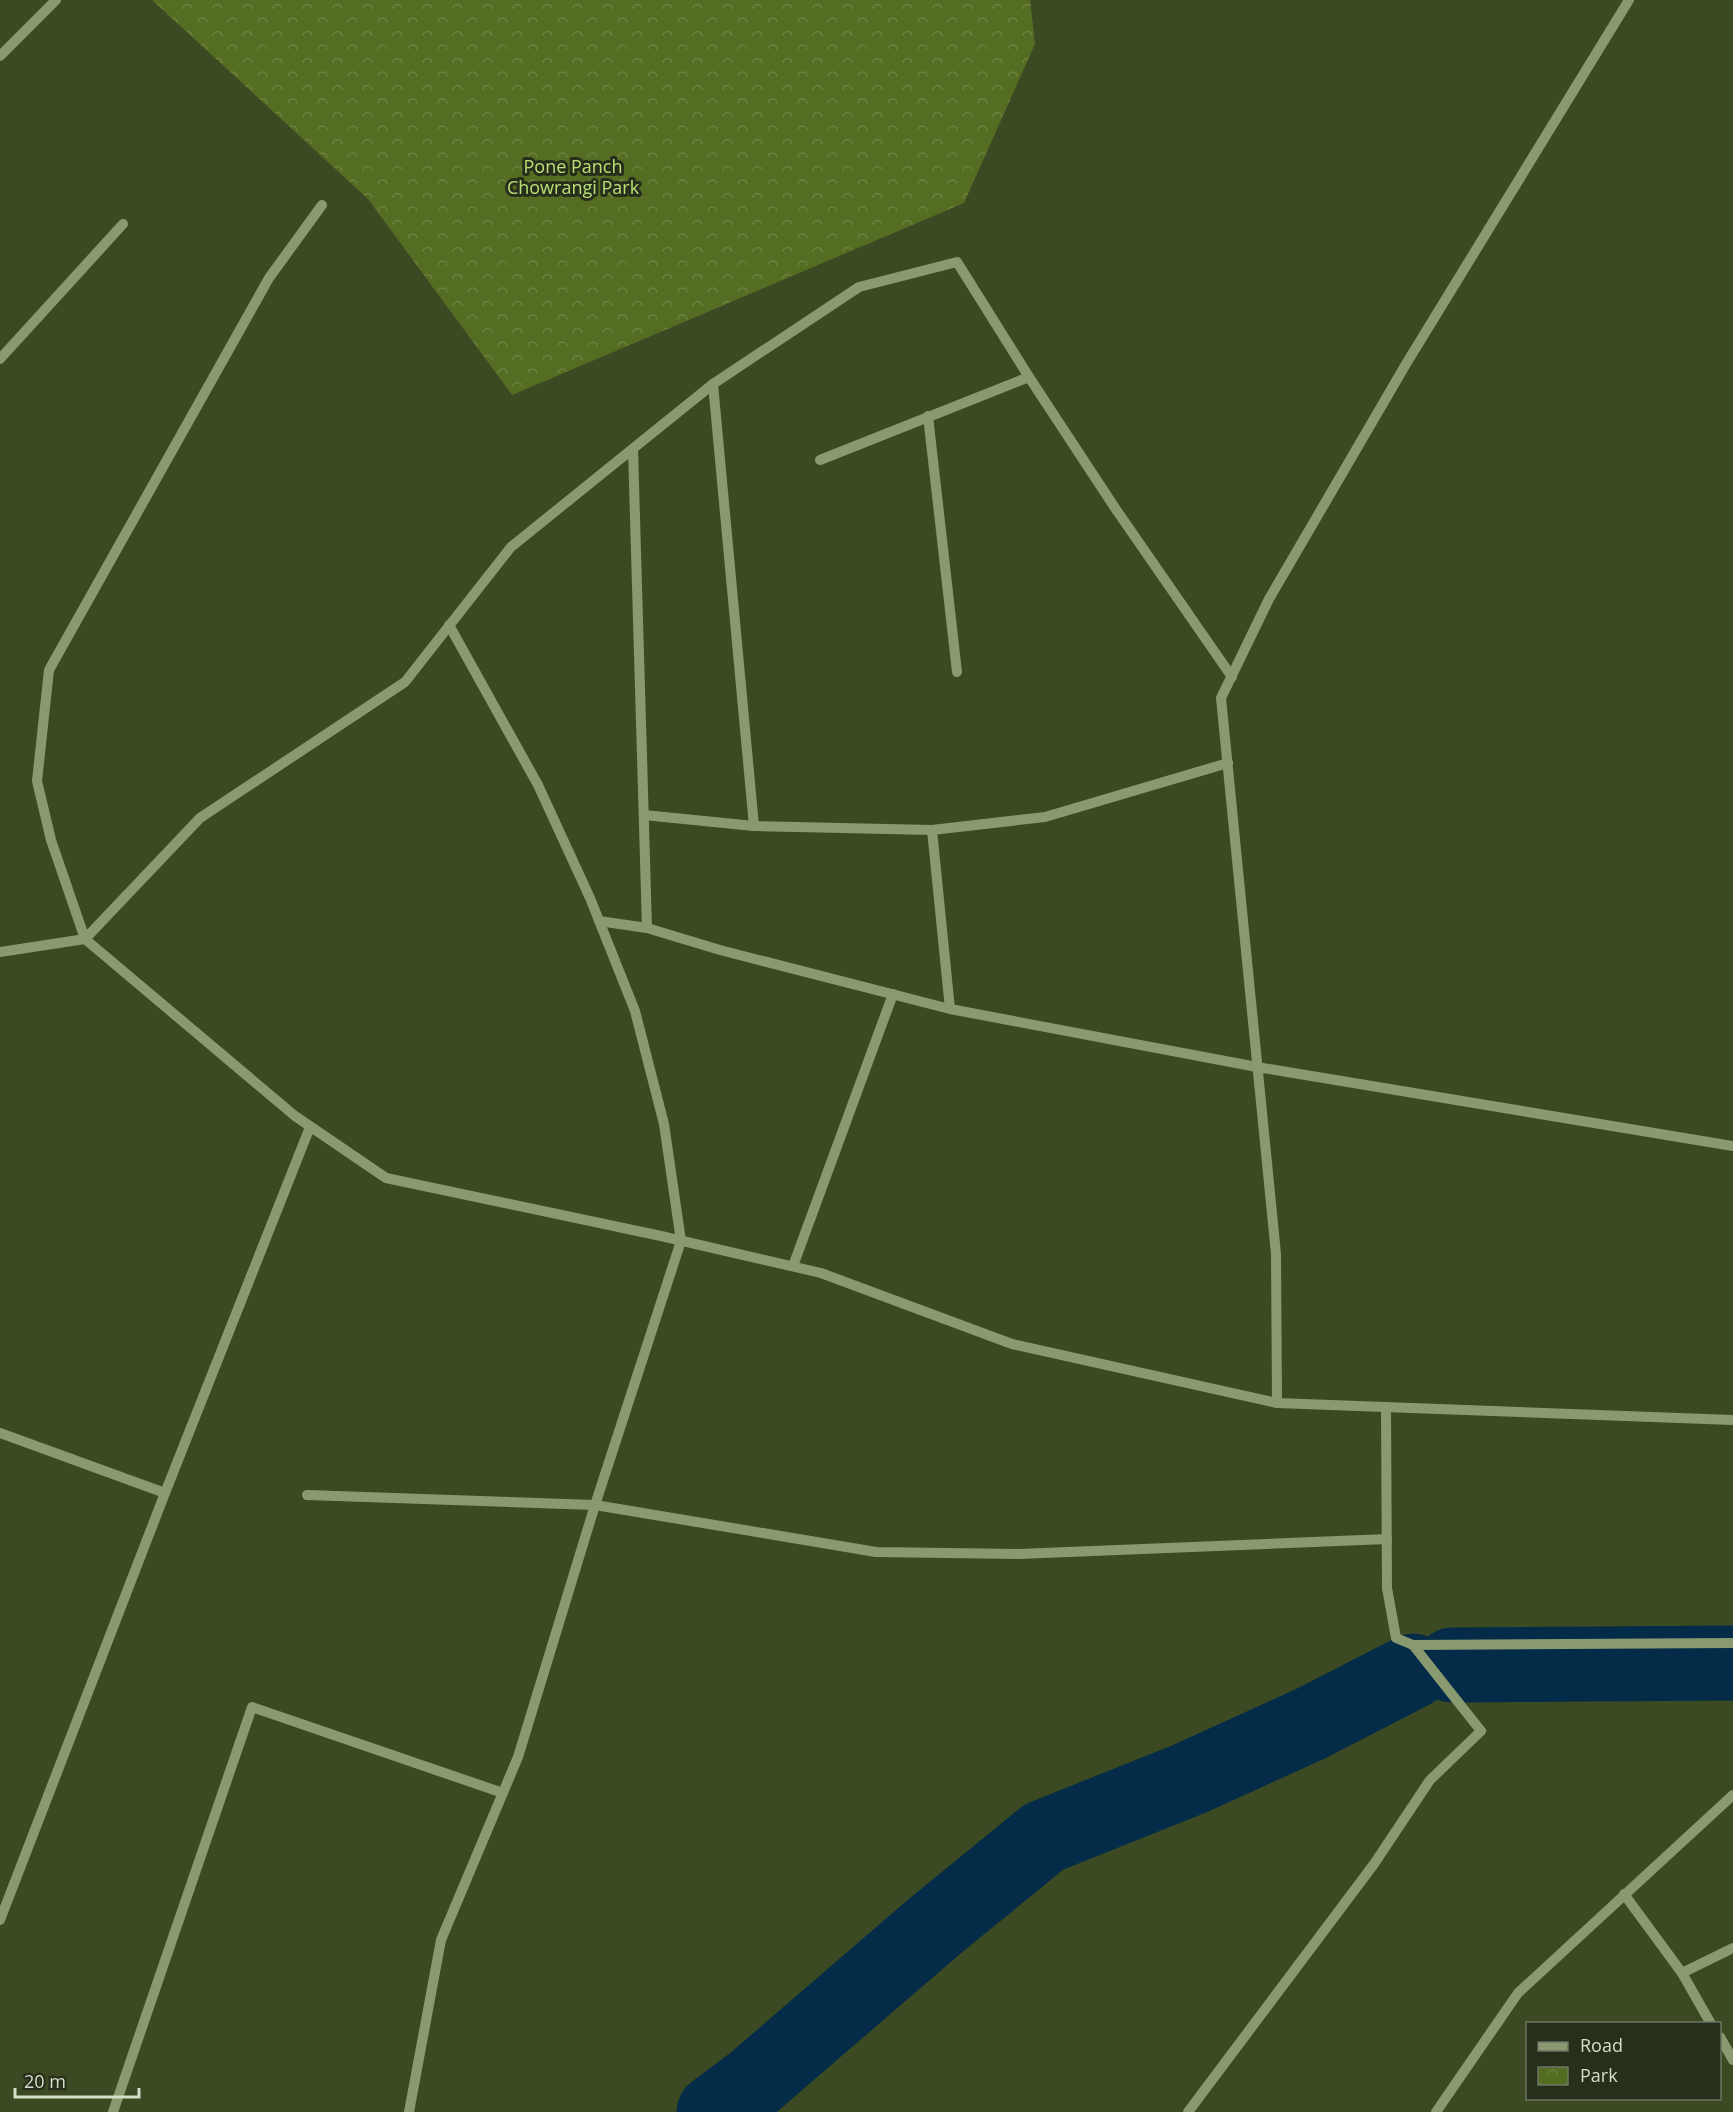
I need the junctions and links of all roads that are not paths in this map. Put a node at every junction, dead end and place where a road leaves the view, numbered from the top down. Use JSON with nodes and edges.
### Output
{"nodes":[{"id":1,"x":56,"y":0,"type":"edge"},
{"id":2,"x":1629,"y":0,"type":"edge"},
{"id":3,"x":0,"y":56,"type":"edge"},
{"id":4,"x":322,"y":205,"type":"dead end"},
{"id":5,"x":123,"y":224,"type":"dead end"},
{"id":6,"x":0,"y":359,"type":"edge"},
{"id":7,"x":1029,"y":377,"type":"junction"},
{"id":8,"x":713,"y":384,"type":"junction"},
{"id":9,"x":928,"y":416,"type":"junction"},
{"id":10,"x":633,"y":449,"type":"junction"},
{"id":11,"x":820,"y":460,"type":"dead end"},
{"id":12,"x":449,"y":626,"type":"junction"},
{"id":13,"x":957,"y":672,"type":"dead end"},
{"id":14,"x":1232,"y":677,"type":"junction"},
{"id":15,"x":1228,"y":763,"type":"junction"},
{"id":16,"x":644,"y":815,"type":"junction"},
{"id":17,"x":754,"y":826,"type":"junction"},
{"id":18,"x":932,"y":831,"type":"junction"},
{"id":19,"x":599,"y":921,"type":"junction"},
{"id":20,"x":647,"y":928,"type":"junction"},
{"id":21,"x":85,"y":939,"type":"junction"},
{"id":22,"x":0,"y":952,"type":"edge"},
{"id":23,"x":893,"y":994,"type":"junction"},
{"id":24,"x":950,"y":1009,"type":"junction"},
{"id":25,"x":1257,"y":1067,"type":"junction"},
{"id":26,"x":310,"y":1127,"type":"junction"},
{"id":27,"x":1733,"y":1146,"type":"edge"},
{"id":28,"x":681,"y":1241,"type":"junction"},
{"id":29,"x":793,"y":1266,"type":"junction"},
{"id":30,"x":1278,"y":1403,"type":"junction"},
{"id":31,"x":1386,"y":1407,"type":"junction"},
{"id":32,"x":1733,"y":1420,"type":"edge"},
{"id":33,"x":0,"y":1433,"type":"edge"},
{"id":34,"x":165,"y":1493,"type":"junction"},
{"id":35,"x":307,"y":1495,"type":"dead end"},
{"id":36,"x":595,"y":1505,"type":"junction"},
{"id":37,"x":1387,"y":1539,"type":"junction"},
{"id":38,"x":1733,"y":1643,"type":"edge"},
{"id":39,"x":1413,"y":1645,"type":"junction"},
{"id":40,"x":503,"y":1793,"type":"junction"},
{"id":41,"x":1733,"y":1796,"type":"edge"},
{"id":42,"x":1624,"y":1894,"type":"junction"},
{"id":43,"x":0,"y":1920,"type":"edge"},
{"id":44,"x":1733,"y":1948,"type":"edge"},
{"id":45,"x":1682,"y":1974,"type":"junction"},
{"id":46,"x":1710,"y":2022,"type":"edge"},
{"id":47,"x":1721,"y":2040,"type":"edge"},
{"id":48,"x":1733,"y":2060,"type":"edge"},
{"id":49,"x":113,"y":2112,"type":"edge"},
{"id":50,"x":409,"y":2112,"type":"edge"},
{"id":51,"x":1188,"y":2112,"type":"edge"},
{"id":52,"x":1436,"y":2112,"type":"edge"}],
"edges":[{"from":1,"to":3,"type":"street"},
{"from":2,"to":14,"type":"street"},
{"from":4,"to":21,"type":"street"},
{"from":5,"to":6,"type":"street"},
{"from":7,"to":8,"type":"street"},
{"from":7,"to":9,"type":"street"},
{"from":7,"to":14,"type":"street"},
{"from":8,"to":10,"type":"street"},
{"from":8,"to":17,"type":"street"},
{"from":9,"to":11,"type":"street"},
{"from":9,"to":13,"type":"street"},
{"from":10,"to":12,"type":"street"},
{"from":10,"to":16,"type":"street"},
{"from":12,"to":19,"type":"street"},
{"from":12,"to":21,"type":"street"},
{"from":14,"to":15,"type":"street"},
{"from":15,"to":18,"type":"street"},
{"from":15,"to":25,"type":"street"},
{"from":16,"to":17,"type":"street"},
{"from":16,"to":20,"type":"street"},
{"from":17,"to":18,"type":"street"},
{"from":18,"to":24,"type":"street"},
{"from":19,"to":20,"type":"street"},
{"from":19,"to":28,"type":"street"},
{"from":20,"to":23,"type":"street"},
{"from":21,"to":22,"type":"street"},
{"from":21,"to":26,"type":"street"},
{"from":23,"to":24,"type":"street"},
{"from":23,"to":29,"type":"street"},
{"from":24,"to":25,"type":"street"},
{"from":25,"to":27,"type":"street"},
{"from":25,"to":30,"type":"street"},
{"from":26,"to":28,"type":"street"},
{"from":26,"to":34,"type":"street"},
{"from":28,"to":29,"type":"street"},
{"from":28,"to":36,"type":"street"},
{"from":29,"to":30,"type":"street"},
{"from":30,"to":31,"type":"street"},
{"from":31,"to":32,"type":"street"},
{"from":31,"to":37,"type":"street"},
{"from":33,"to":34,"type":"street"},
{"from":34,"to":43,"type":"street"},
{"from":35,"to":36,"type":"street"},
{"from":36,"to":37,"type":"street"},
{"from":36,"to":40,"type":"street"},
{"from":37,"to":39,"type":"street"},
{"from":38,"to":39,"type":"street"},
{"from":39,"to":51,"type":"street"},
{"from":40,"to":49,"type":"street"},
{"from":40,"to":50,"type":"street"},
{"from":41,"to":42,"type":"street"},
{"from":42,"to":45,"type":"street"},
{"from":42,"to":52,"type":"street"},
{"from":44,"to":45,"type":"street"},
{"from":45,"to":46,"type":"street"},
{"from":47,"to":48,"type":"street"}]}
